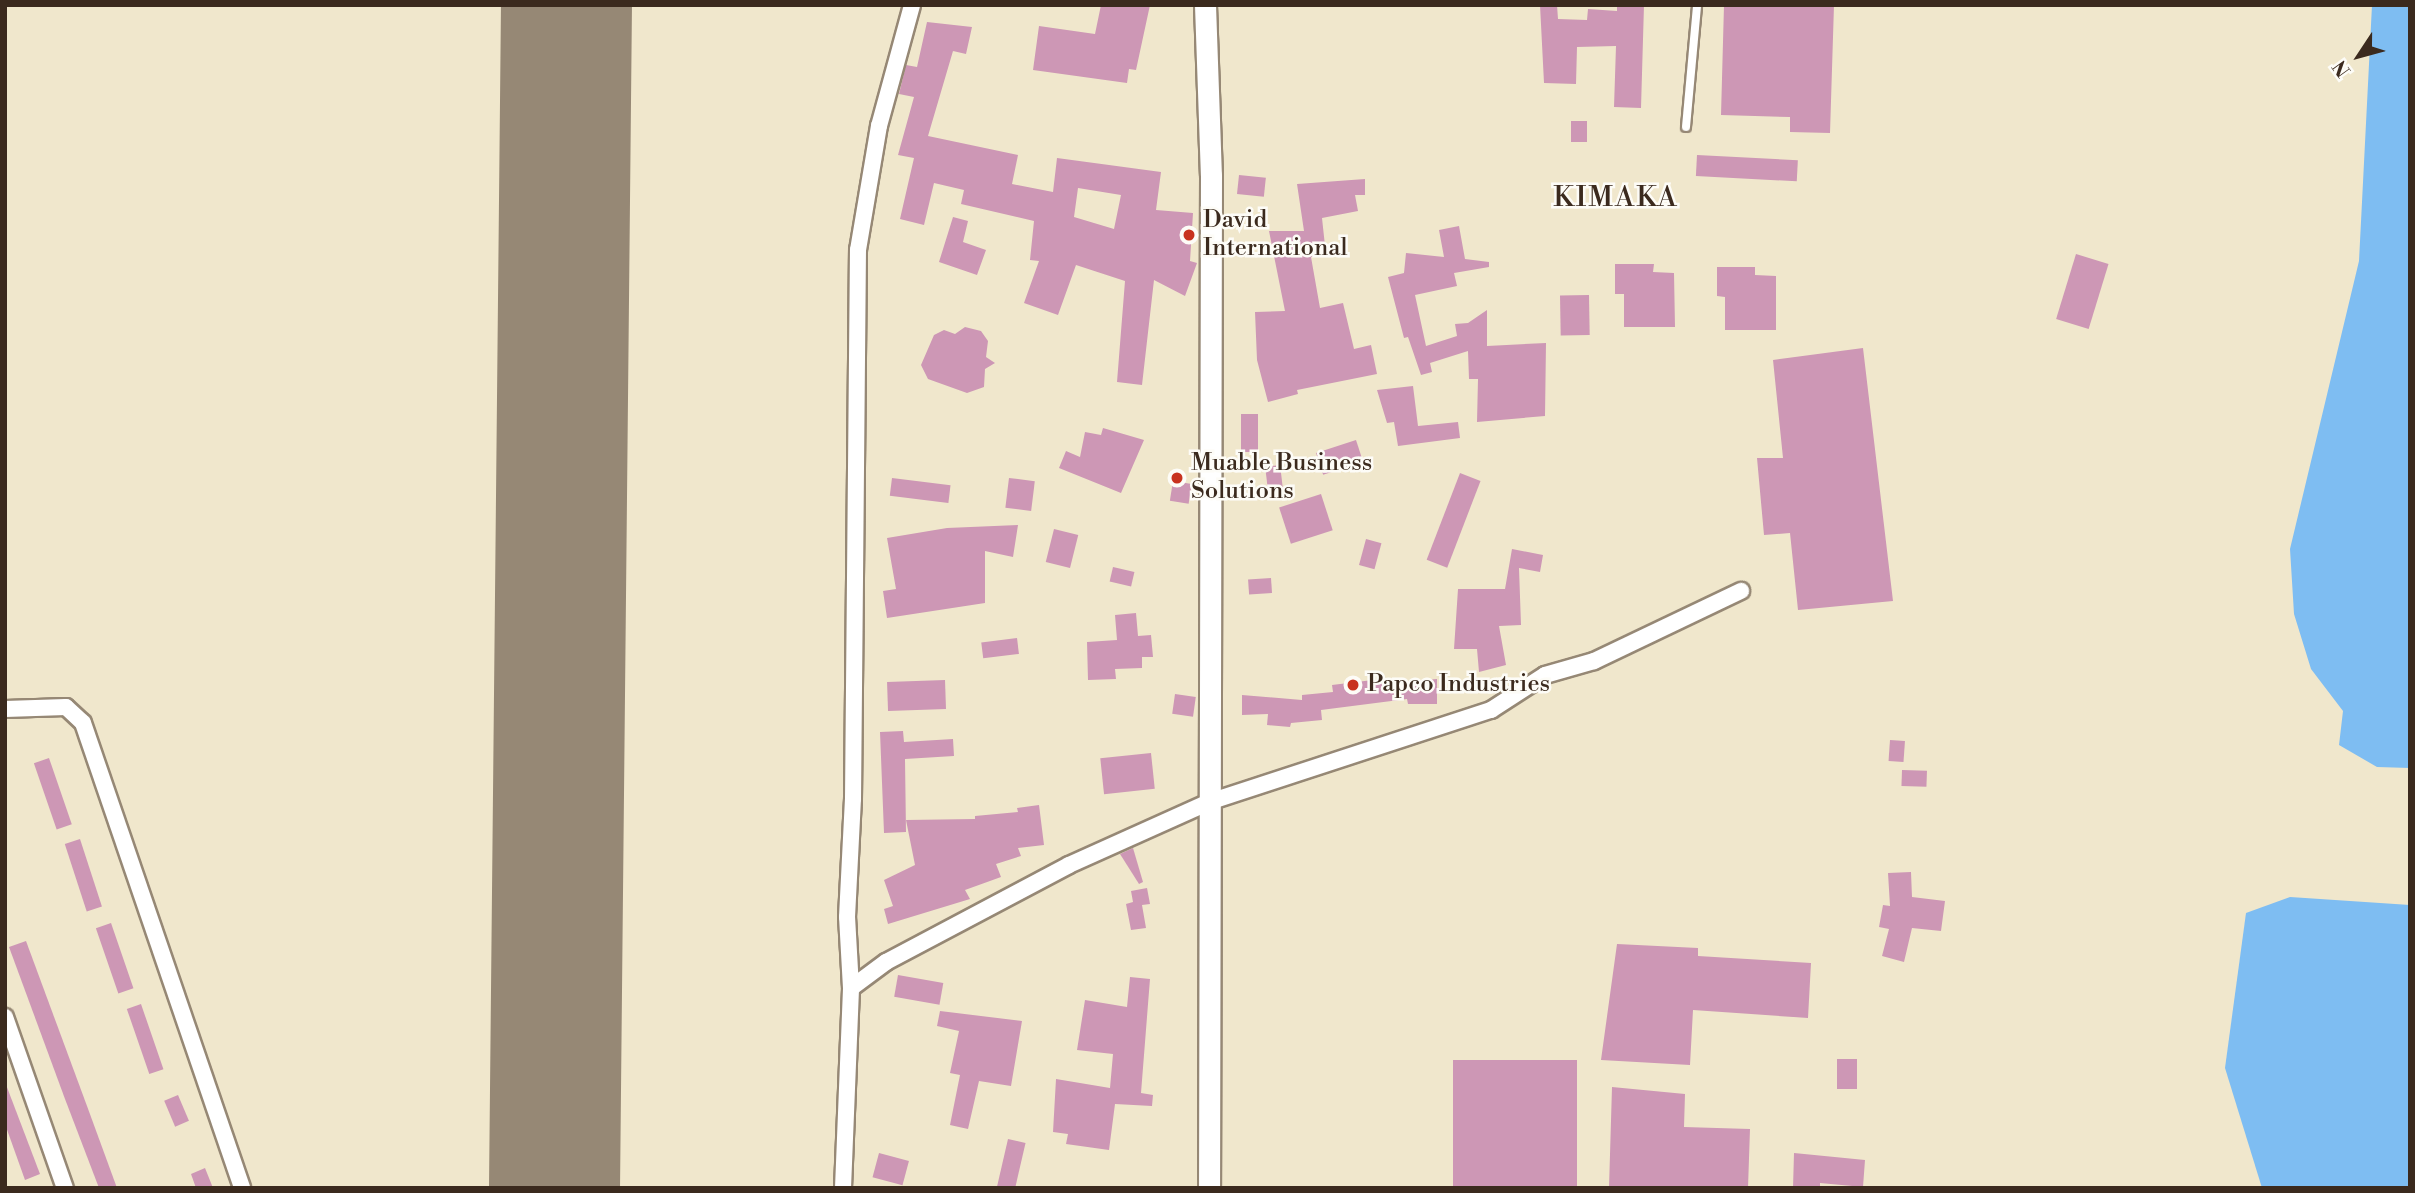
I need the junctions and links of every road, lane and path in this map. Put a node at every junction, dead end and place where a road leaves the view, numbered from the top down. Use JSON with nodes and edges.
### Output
{"nodes":[{"id":1,"x":912,"y":5,"type":"edge"},
{"id":2,"x":1205,"y":5,"type":"edge"},
{"id":3,"x":1698,"y":5,"type":"edge"},
{"id":4,"x":1686,"y":127,"type":"dead end"},
{"id":5,"x":1741,"y":591,"type":"dead end"},
{"id":6,"x":5,"y":709,"type":"edge"},
{"id":7,"x":1209,"y":802,"type":"junction"},
{"id":8,"x":851,"y":988,"type":"junction"},
{"id":9,"x":5,"y":1017,"type":"edge"},
{"id":10,"x":65,"y":1188,"type":"edge"},
{"id":11,"x":242,"y":1188,"type":"edge"},
{"id":12,"x":843,"y":1188,"type":"edge"},
{"id":13,"x":1209,"y":1188,"type":"edge"}],
"edges":[{"from":1,"to":8,"type":"street"},
{"from":2,"to":7,"type":"main road"},
{"from":3,"to":4,"type":"lane"},
{"from":5,"to":7,"type":"street"},
{"from":6,"to":11,"type":"street"},
{"from":7,"to":8,"type":"street"},
{"from":7,"to":13,"type":"main road"},
{"from":8,"to":12,"type":"street"},
{"from":9,"to":10,"type":"street"}]}
